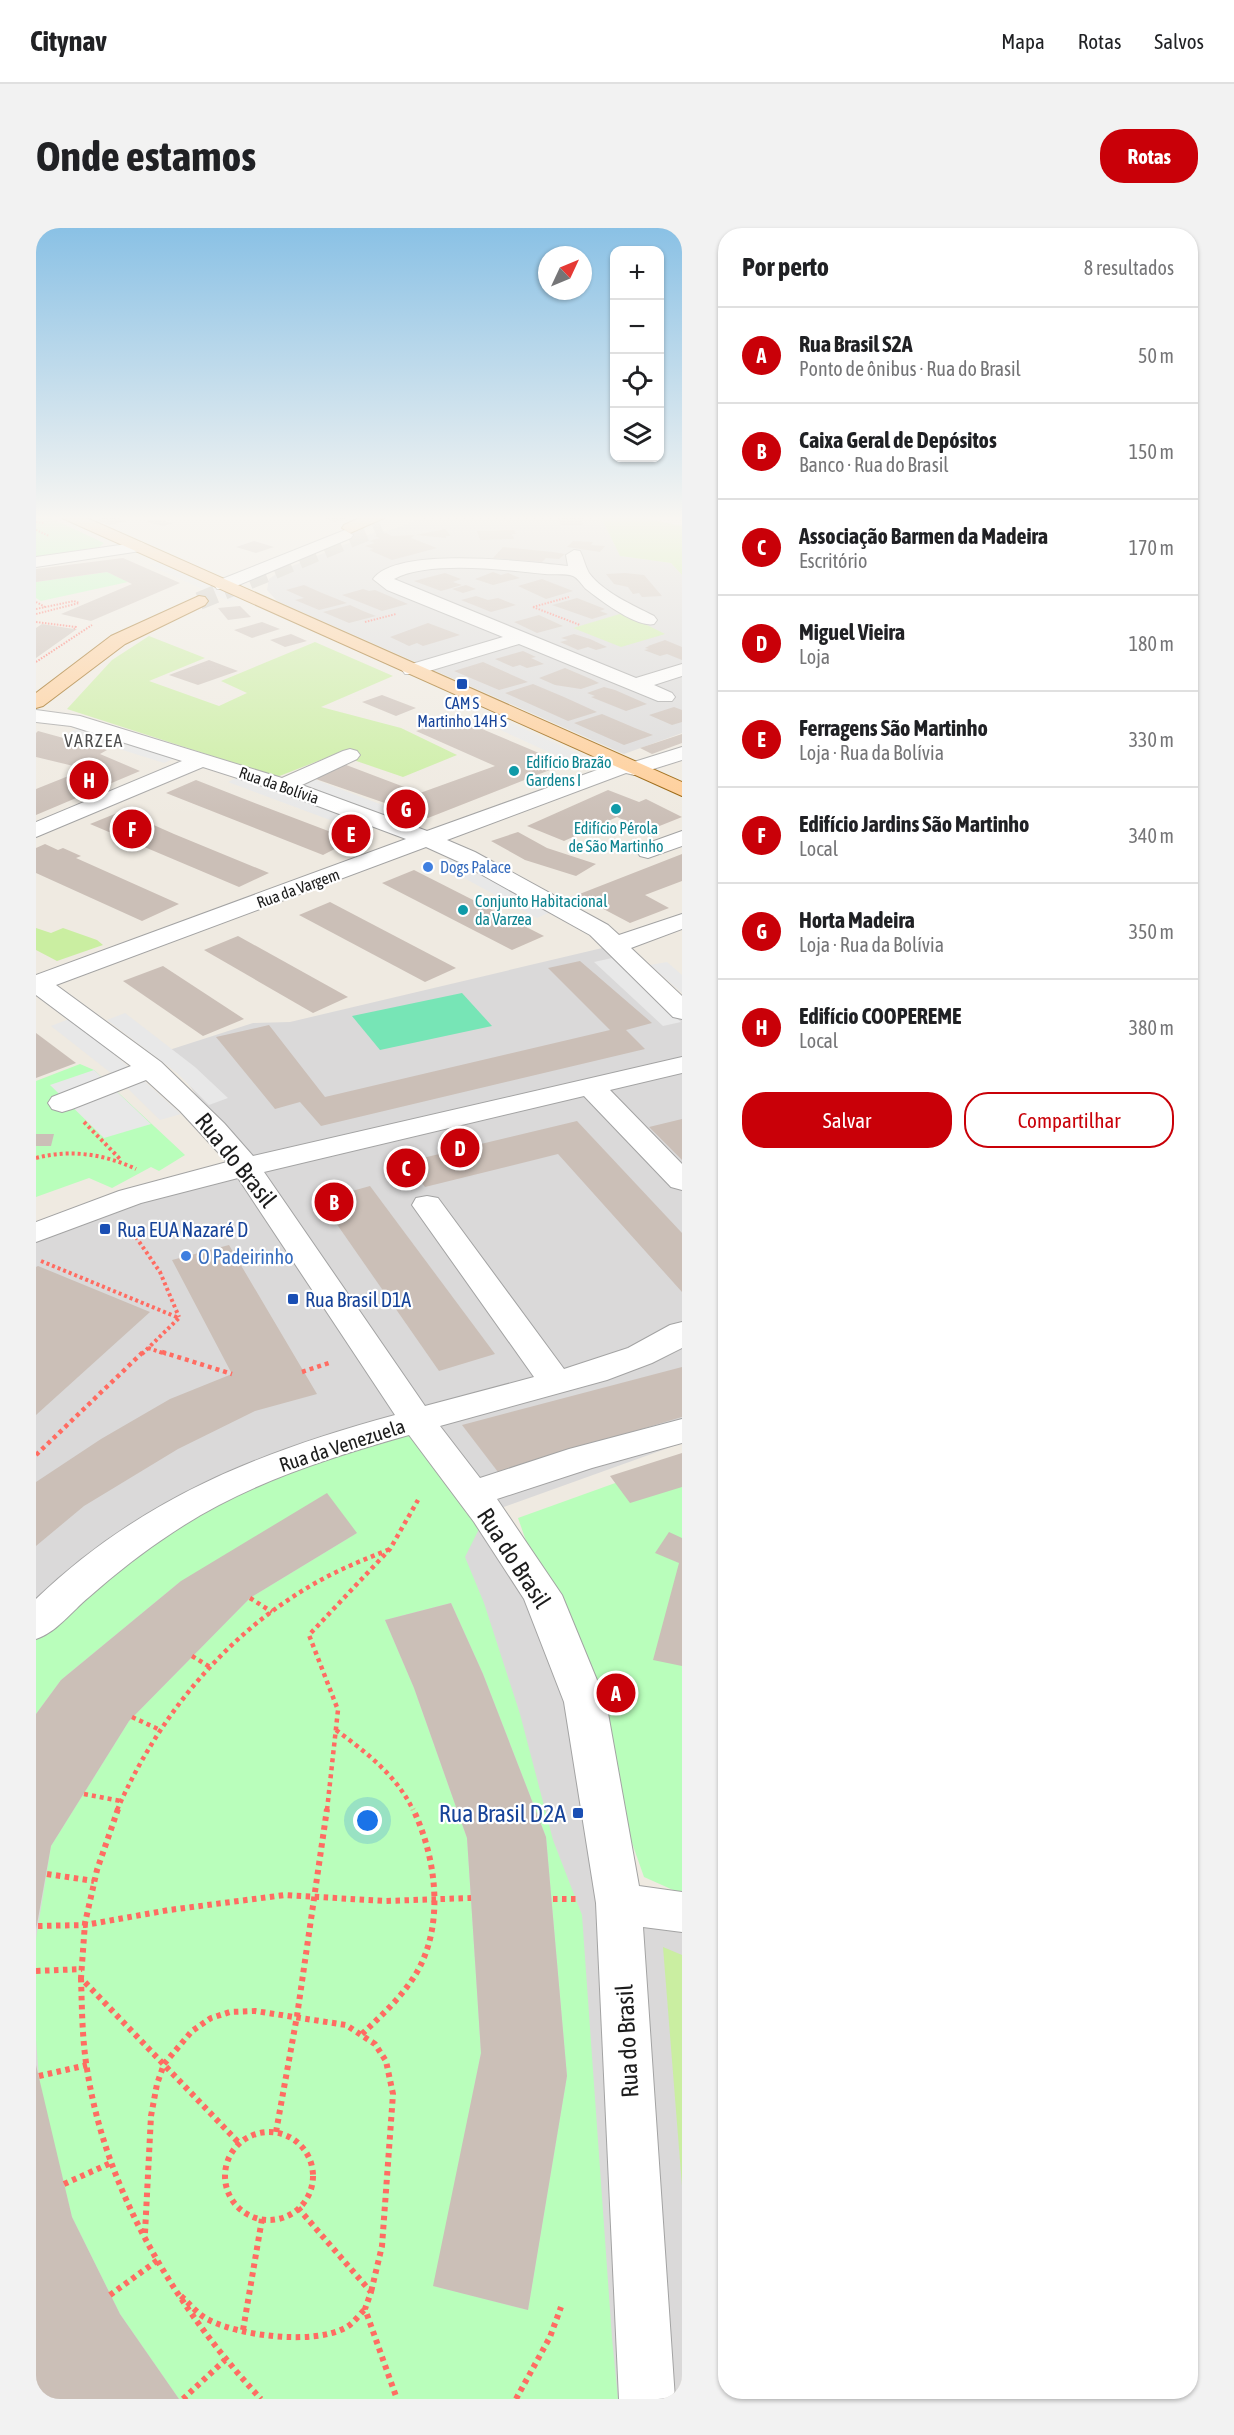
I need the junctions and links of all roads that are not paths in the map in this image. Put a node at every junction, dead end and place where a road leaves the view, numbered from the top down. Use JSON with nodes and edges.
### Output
{"nodes":[{"id":1,"x":138,"y":616,"type":"edge"},
{"id":2,"x":165,"y":616,"type":"tunnel mouth"},
{"id":3,"x":293,"y":616,"type":"edge"},
{"id":4,"x":465,"y":616,"type":"edge"},
{"id":5,"x":642,"y":616,"type":"edge"},
{"id":6,"x":648,"y":620,"type":"dead end"},
{"id":7,"x":520,"y":639,"type":"junction"},
{"id":8,"x":412,"y":670,"type":"junction"},
{"id":9,"x":682,"y":670,"type":"edge"},
{"id":10,"x":635,"y":685,"type":"junction"},
{"id":11,"x":665,"y":697,"type":"dead end"},
{"id":12,"x":37,"y":700,"type":"edge"},
{"id":13,"x":682,"y":753,"type":"edge"},
{"id":14,"x":350,"y":755,"type":"dead end"},
{"id":15,"x":202,"y":760,"type":"junction"},
{"id":16,"x":630,"y":767,"type":"junction"},
{"id":17,"x":283,"y":785,"type":"junction"},
{"id":18,"x":682,"y":790,"type":"edge"},
{"id":19,"x":36,"y":830,"type":"edge"},
{"id":20,"x":682,"y":838,"type":"edge"},
{"id":21,"x":429,"y":840,"type":"junction"},
{"id":22,"x":648,"y":851,"type":"dead end"},
{"id":23,"x":682,"y":921,"type":"edge"},
{"id":24,"x":615,"y":945,"type":"junction"},
{"id":25,"x":36,"y":983,"type":"edge"},
{"id":26,"x":682,"y":1011,"type":"edge"},
{"id":27,"x":682,"y":1065,"type":"edge"},
{"id":28,"x":151,"y":1068,"type":"junction"},
{"id":29,"x":591,"y":1087,"type":"junction"},
{"id":30,"x":62,"y":1103,"type":"road end"},
{"id":31,"x":246,"y":1167,"type":"junction"},
{"id":32,"x":682,"y":1181,"type":"edge"},
{"id":33,"x":427,"y":1205,"type":"dead end"},
{"id":34,"x":38,"y":1247,"type":"edge"},
{"id":35,"x":682,"y":1333,"type":"edge"},
{"id":36,"x":555,"y":1382,"type":"junction"},
{"id":37,"x":417,"y":1421,"type":"junction"},
{"id":38,"x":682,"y":1431,"type":"edge"},
{"id":39,"x":472,"y":1494,"type":"junction"},
{"id":40,"x":36,"y":1624,"type":"edge"},
{"id":41,"x":603,"y":1901,"type":"junction"},
{"id":42,"x":682,"y":1912,"type":"edge"},
{"id":43,"x":647,"y":2399,"type":"edge"}],
"edges":[{"from":1,"to":12,"type":"main road"},
{"from":2,"to":12,"type":"main road"},
{"from":3,"to":8,"type":"main road"},
{"from":4,"to":7,"type":"street"},
{"from":5,"to":6,"type":"street"},
{"from":7,"to":8,"type":"street"},
{"from":7,"to":10,"type":"street"},
{"from":8,"to":16,"type":"main road"},
{"from":9,"to":10,"type":"street"},
{"from":10,"to":11,"type":"street"},
{"from":12,"to":15,"type":"street","name":"Rua da Bolívia"},
{"from":13,"to":16,"type":"street","name":"Rua da Vargem"},
{"from":14,"to":17,"type":"street"},
{"from":15,"to":17,"type":"street","name":"Rua da Bolívia"},
{"from":15,"to":19,"type":"street"},
{"from":16,"to":18,"type":"main road"},
{"from":16,"to":21,"type":"street","name":"Rua da Vargem"},
{"from":17,"to":21,"type":"street","name":"Rua da Bolívia"},
{"from":20,"to":22,"type":"street"},
{"from":21,"to":24,"type":"street","name":"Rua da Bolívia"},
{"from":21,"to":25,"type":"street","name":"Rua da Vargem"},
{"from":23,"to":24,"type":"street"},
{"from":24,"to":26,"type":"street","name":"Rua da Bolívia"},
{"from":25,"to":28,"type":"street","name":"Rua do Brasil"},
{"from":27,"to":29,"type":"street"},
{"from":28,"to":30,"type":"street"},
{"from":28,"to":31,"type":"street","name":"Rua do Brasil"},
{"from":29,"to":31,"type":"street"},
{"from":29,"to":32,"type":"street"},
{"from":31,"to":34,"type":"street"},
{"from":31,"to":37,"type":"street","name":"Rua do Brasil"},
{"from":33,"to":36,"type":"street"},
{"from":35,"to":36,"type":"street","name":"Rua da Venezuela"},
{"from":36,"to":37,"type":"street","name":"Rua da Venezuela"},
{"from":37,"to":39,"type":"street","name":"Rua do Brasil"},
{"from":37,"to":40,"type":"street","name":"Rua da Venezuela"},
{"from":38,"to":39,"type":"street"},
{"from":39,"to":41,"type":"street","name":"Rua do Brasil"},
{"from":41,"to":42,"type":"street"},
{"from":41,"to":43,"type":"street","name":"Rua do Brasil"}]}
